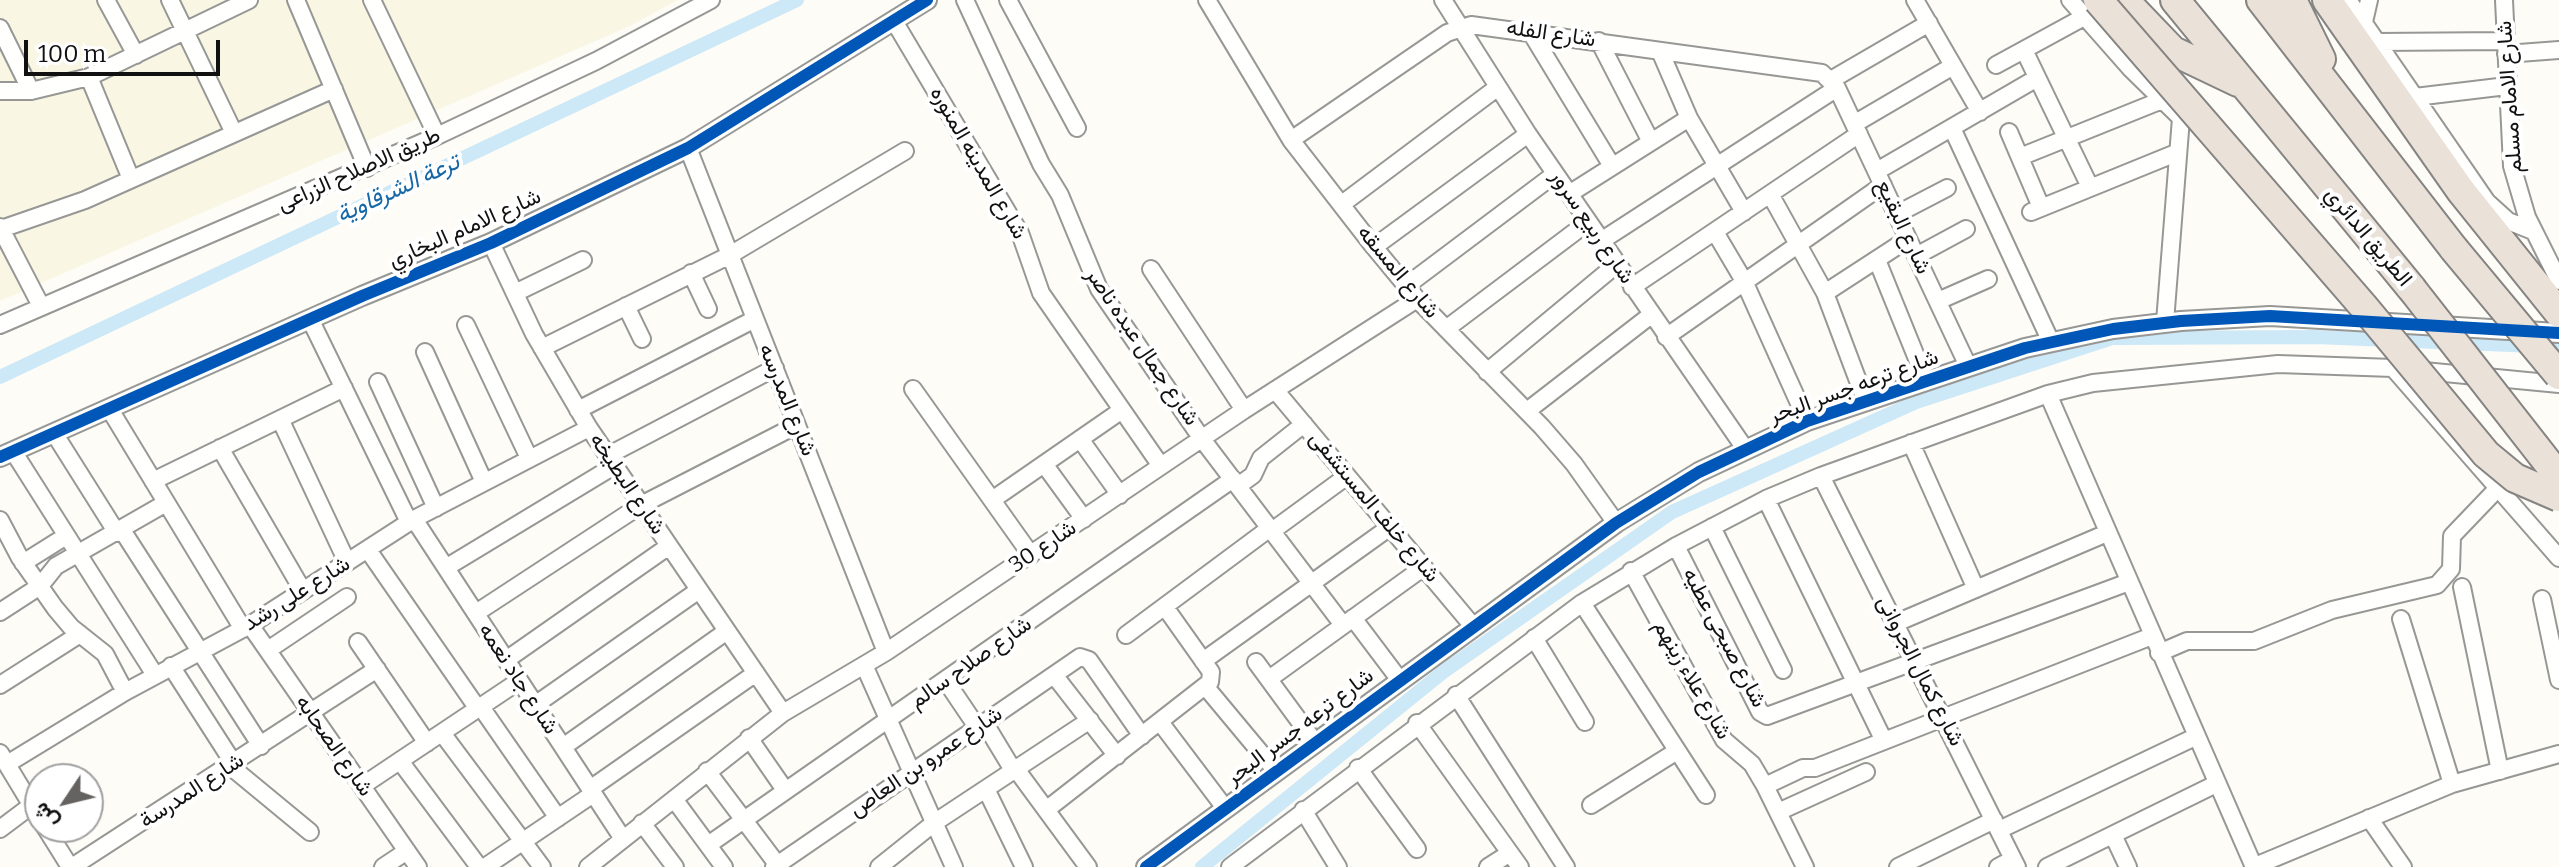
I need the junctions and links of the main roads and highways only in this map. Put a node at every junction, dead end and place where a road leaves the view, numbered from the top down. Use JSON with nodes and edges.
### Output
{"nodes":[{"id":1,"x":2124,"y":0,"type":"edge"},
{"id":2,"x":2175,"y":0,"type":"edge"},
{"id":3,"x":2261,"y":0,"type":"edge"},
{"id":4,"x":2292,"y":0,"type":"edge"},
{"id":5,"x":2327,"y":0,"type":"edge"},
{"id":6,"x":2091,"y":8,"type":"edge"},
{"id":7,"x":2239,"y":83,"type":"junction"},
{"id":8,"x":2345,"y":110,"type":"junction"},
{"id":9,"x":2559,"y":313,"type":"edge"},
{"id":10,"x":2559,"y":375,"type":"edge"},
{"id":11,"x":2559,"y":477,"type":"edge"},
{"id":12,"x":2559,"y":497,"type":"edge"}],
"edges":[{"from":1,"to":7,"type":"highway"},
{"from":2,"to":7,"type":"highway","name":"الطريق الدائري"},
{"from":3,"to":8,"type":"highway"},
{"from":4,"to":8,"type":"highway"},
{"from":5,"to":9,"type":"highway"},
{"from":6,"to":12,"type":"highway","bridge":true},
{"from":7,"to":11,"type":"highway","name":"الطريق الدائري","bridge":true},
{"from":8,"to":10,"type":"highway","bridge":true}]}
